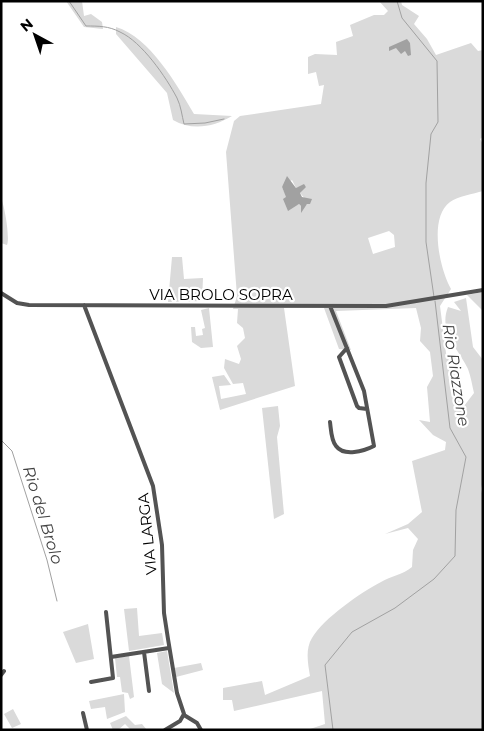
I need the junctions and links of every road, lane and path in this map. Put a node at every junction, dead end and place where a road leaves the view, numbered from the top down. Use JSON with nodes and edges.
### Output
{"nodes":[{"id":1,"x":483,"y":290,"type":"edge"},
{"id":2,"x":1,"y":293,"type":"edge"},
{"id":3,"x":84,"y":306,"type":"junction"},
{"id":4,"x":330,"y":306,"type":"junction"},
{"id":5,"x":347,"y":348,"type":"junction"},
{"id":6,"x":367,"y":410,"type":"junction"},
{"id":7,"x":330,"y":422,"type":"dead end"},
{"id":8,"x":106,"y":612,"type":"dead end"},
{"id":9,"x":170,"y":648,"type":"junction"},
{"id":10,"x":144,"y":652,"type":"junction"},
{"id":11,"x":111,"y":657,"type":"junction"},
{"id":12,"x":4,"y":671,"type":"dead end"},
{"id":13,"x":1,"y":675,"type":"edge"},
{"id":14,"x":91,"y":682,"type":"dead end"},
{"id":15,"x":149,"y":691,"type":"dead end"},
{"id":16,"x":83,"y":713,"type":"dead end"},
{"id":17,"x":184,"y":715,"type":"junction"},
{"id":18,"x":87,"y":730,"type":"edge"},
{"id":19,"x":165,"y":730,"type":"edge"},
{"id":20,"x":201,"y":730,"type":"edge"}],
"edges":[{"from":1,"to":4,"type":"street","name":"VIA BROLO SOPRA"},
{"from":2,"to":3,"type":"street","name":"VIA BROLO SOPRA"},
{"from":3,"to":4,"type":"street","name":"VIA BROLO SOPRA"},
{"from":3,"to":9,"type":"street","name":"VIA LARGA"},
{"from":4,"to":5,"type":"street"},
{"from":5,"to":6,"type":"street"},
{"from":5,"to":6,"type":"street"},
{"from":6,"to":7,"type":"street"},
{"from":8,"to":11,"type":"street"},
{"from":9,"to":10,"type":"street"},
{"from":9,"to":17,"type":"street","name":"VIA LARGA"},
{"from":10,"to":11,"type":"street"},
{"from":10,"to":15,"type":"street"},
{"from":11,"to":14,"type":"street"},
{"from":12,"to":13,"type":"street"},
{"from":16,"to":18,"type":"street"},
{"from":17,"to":19,"type":"street"},
{"from":17,"to":20,"type":"street"}]}
